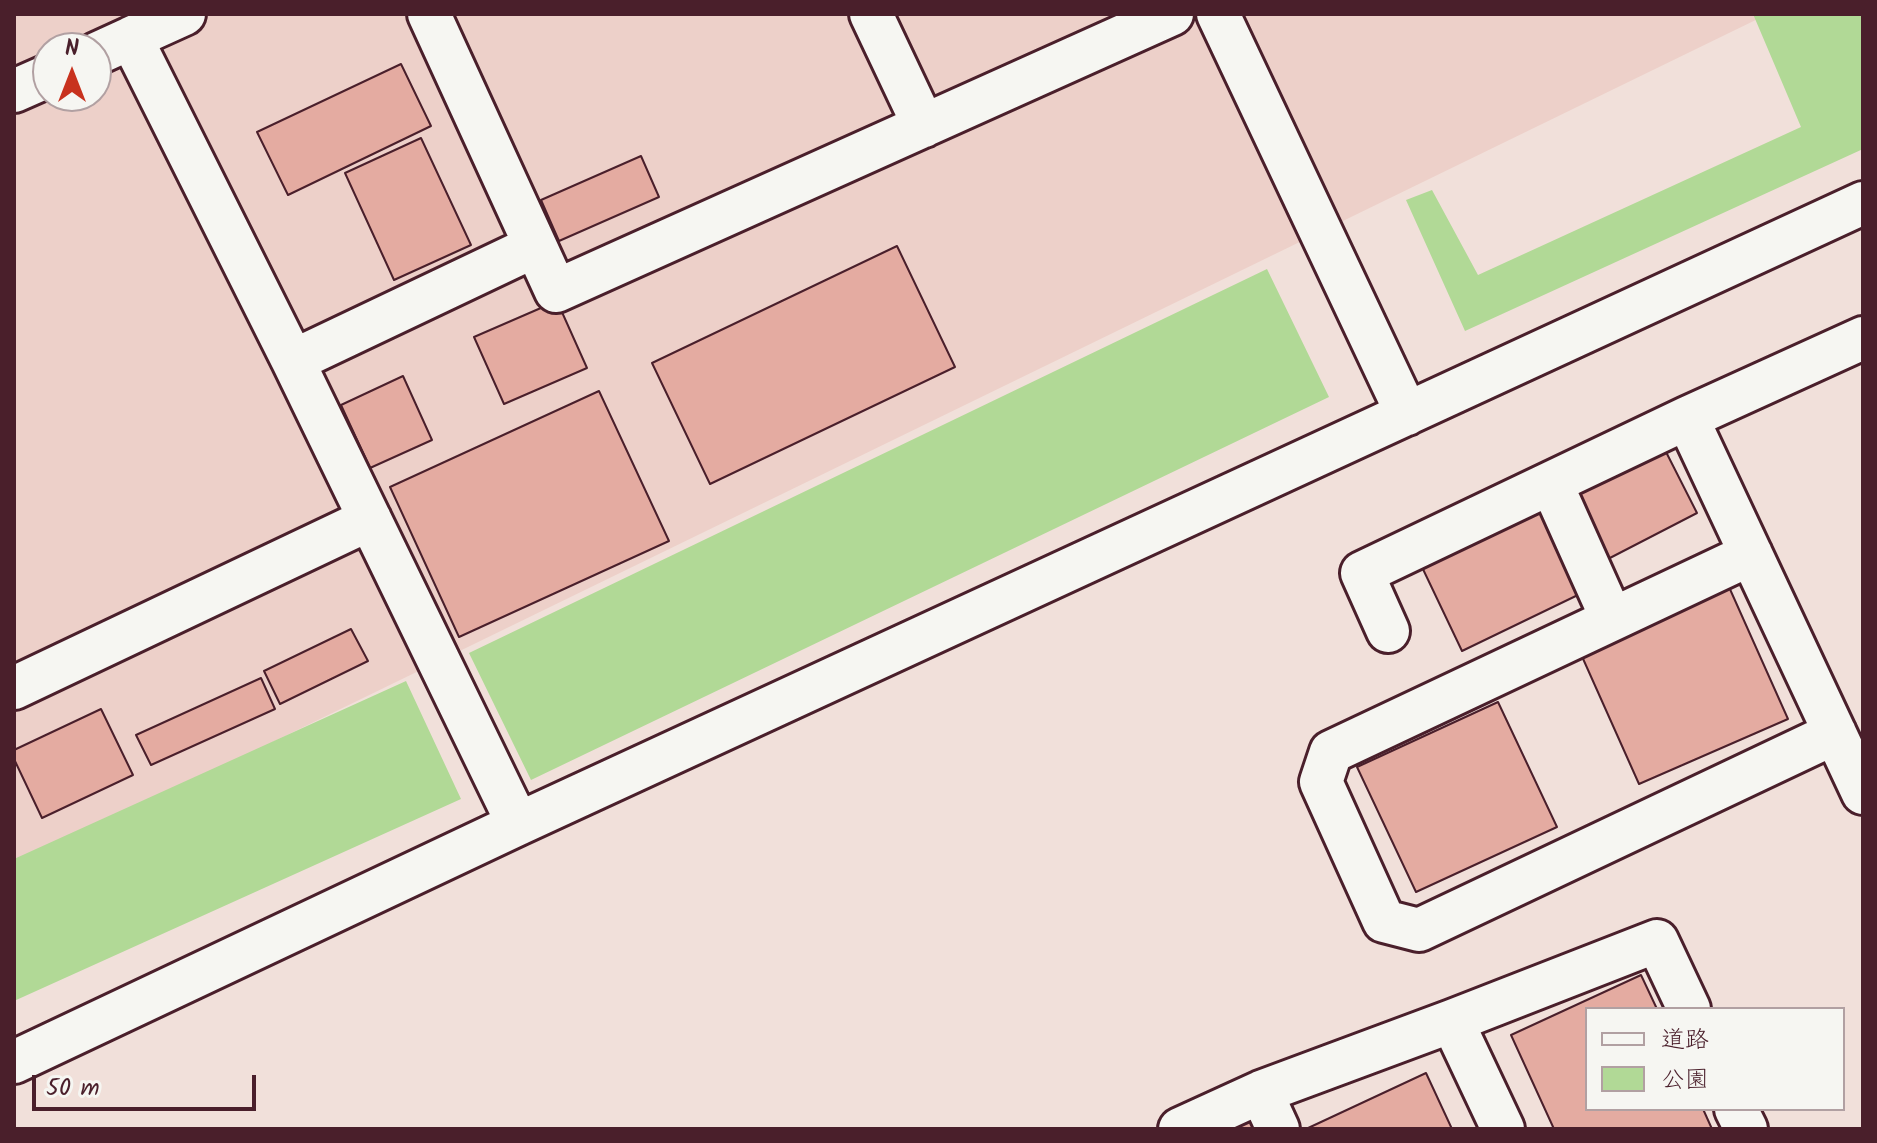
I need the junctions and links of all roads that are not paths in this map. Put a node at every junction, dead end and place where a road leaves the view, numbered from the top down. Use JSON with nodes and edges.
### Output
{"nodes":[{"id":1,"x":184,"y":14,"type":"edge"},
{"id":2,"x":429,"y":14,"type":"edge"},
{"id":3,"x":871,"y":14,"type":"edge"},
{"id":4,"x":1172,"y":14,"type":"edge"},
{"id":5,"x":1218,"y":14,"type":"edge"},
{"id":6,"x":114,"y":46,"type":"edge"},
{"id":7,"x":924,"y":126,"type":"junction"},
{"id":8,"x":1863,"y":203,"type":"edge"},
{"id":9,"x":535,"y":246,"type":"junction"},
{"id":10,"x":1863,"y":338,"type":"edge"},
{"id":11,"x":293,"y":361,"type":"junction"},
{"id":12,"x":1407,"y":414,"type":"junction"},
{"id":13,"x":1687,"y":418,"type":"junction"},
{"id":14,"x":1551,"y":483,"type":"junction"},
{"id":15,"x":370,"y":519,"type":"junction"},
{"id":16,"x":1751,"y":554,"type":"junction"},
{"id":17,"x":1612,"y":619,"type":"junction"},
{"id":18,"x":1388,"y":631,"type":"dead end"},
{"id":19,"x":14,"y":688,"type":"edge"},
{"id":20,"x":1835,"y":733,"type":"junction"},
{"id":21,"x":1863,"y":793,"type":"edge"},
{"id":22,"x":518,"y":824,"type":"junction"},
{"id":23,"x":1688,"y":1007,"type":"edge"},
{"id":24,"x":1452,"y":1021,"type":"junction"},
{"id":25,"x":14,"y":1062,"type":"edge"},
{"id":26,"x":1269,"y":1111,"type":"edge"},
{"id":27,"x":1737,"y":1111,"type":"edge"},
{"id":28,"x":1180,"y":1129,"type":"edge"},
{"id":29,"x":1503,"y":1129,"type":"edge"},
{"id":30,"x":1746,"y":1129,"type":"edge"}],
"edges":[{"from":1,"to":6,"type":"street"},
{"from":2,"to":9,"type":"street"},
{"from":3,"to":7,"type":"street"},
{"from":4,"to":7,"type":"street"},
{"from":5,"to":12,"type":"street"},
{"from":6,"to":11,"type":"street"},
{"from":7,"to":9,"type":"street"},
{"from":8,"to":12,"type":"street"},
{"from":9,"to":11,"type":"street"},
{"from":10,"to":13,"type":"street"},
{"from":11,"to":15,"type":"street"},
{"from":12,"to":22,"type":"street"},
{"from":13,"to":14,"type":"street"},
{"from":13,"to":16,"type":"street"},
{"from":14,"to":17,"type":"street"},
{"from":14,"to":18,"type":"street"},
{"from":15,"to":19,"type":"street"},
{"from":15,"to":22,"type":"street"},
{"from":16,"to":17,"type":"street"},
{"from":16,"to":20,"type":"street"},
{"from":17,"to":20,"type":"street"},
{"from":20,"to":21,"type":"street"},
{"from":22,"to":25,"type":"street"},
{"from":23,"to":24,"type":"street"},
{"from":24,"to":26,"type":"street"},
{"from":24,"to":29,"type":"street"},
{"from":26,"to":28,"type":"street"},
{"from":27,"to":30,"type":"street"}]}
